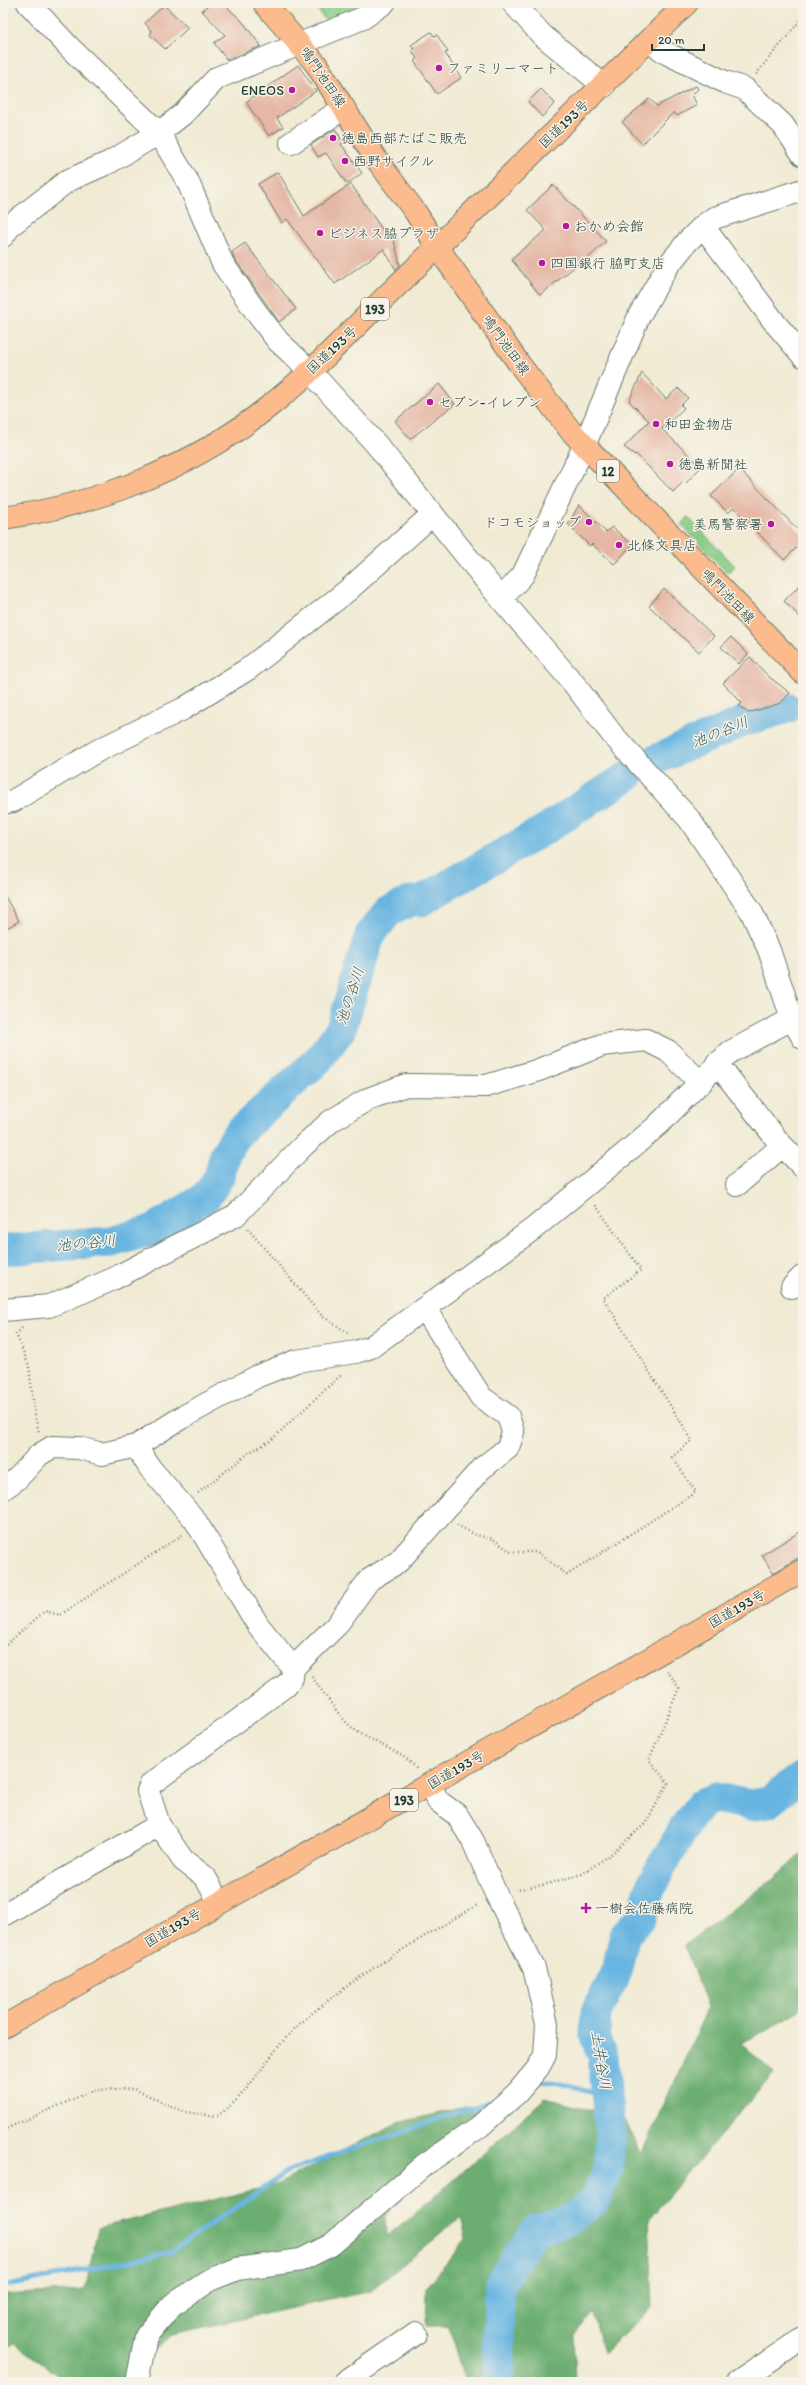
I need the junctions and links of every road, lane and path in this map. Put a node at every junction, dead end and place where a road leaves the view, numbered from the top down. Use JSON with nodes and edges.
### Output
{"nodes":[{"id":1,"x":28,"y":3,"type":"edge"},
{"id":2,"x":264,"y":3,"type":"edge"},
{"id":3,"x":384,"y":3,"type":"edge"},
{"id":4,"x":512,"y":3,"type":"edge"},
{"id":5,"x":686,"y":3,"type":"edge"},
{"id":6,"x":803,"y":17,"type":"edge"},
{"id":7,"x":648,"y":41,"type":"junction"},
{"id":8,"x":301,"y":44,"type":"junction"},
{"id":9,"x":604,"y":86,"type":"junction"},
{"id":10,"x":745,"y":89,"type":"junction"},
{"id":11,"x":344,"y":108,"type":"junction"},
{"id":12,"x":159,"y":133,"type":"junction"},
{"id":13,"x":291,"y":144,"type":"dead end"},
{"id":14,"x":803,"y":155,"type":"edge"},
{"id":15,"x":803,"y":190,"type":"edge"},
{"id":16,"x":703,"y":226,"type":"junction"},
{"id":17,"x":3,"y":236,"type":"edge"},
{"id":18,"x":438,"y":248,"type":"junction"},
{"id":19,"x":803,"y":356,"type":"edge"},
{"id":20,"x":310,"y":371,"type":"junction"},
{"id":21,"x":584,"y":446,"type":"junction"},
{"id":22,"x":433,"y":514,"type":"junction"},
{"id":23,"x":3,"y":518,"type":"edge"},
{"id":24,"x":501,"y":599,"type":"junction"},
{"id":25,"x":803,"y":673,"type":"edge"},
{"id":26,"x":3,"y":803,"type":"edge"},
{"id":27,"x":792,"y":1019,"type":"junction"},
{"id":28,"x":803,"y":1038,"type":"edge"},
{"id":29,"x":717,"y":1063,"type":"junction"},
{"id":30,"x":701,"y":1083,"type":"junction"},
{"id":31,"x":782,"y":1146,"type":"junction"},
{"id":32,"x":803,"y":1167,"type":"edge"},
{"id":33,"x":737,"y":1185,"type":"dead end"},
{"id":34,"x":583,"y":1188,"type":"junction"},
{"id":35,"x":236,"y":1215,"type":"junction"},
{"id":36,"x":43,"y":1306,"type":"junction"},
{"id":37,"x":425,"y":1309,"type":"junction"},
{"id":38,"x":3,"y":1310,"type":"edge"},
{"id":39,"x":363,"y":1350,"type":"junction"},
{"id":40,"x":343,"y":1373,"type":"dead end"},
{"id":41,"x":136,"y":1446,"type":"junction"},
{"id":42,"x":44,"y":1452,"type":"junction"},
{"id":43,"x":3,"y":1489,"type":"edge"},
{"id":44,"x":183,"y":1504,"type":"junction"},
{"id":45,"x":442,"y":1514,"type":"junction"},
{"id":46,"x":198,"y":1525,"type":"junction"},
{"id":47,"x":803,"y":1570,"type":"edge"},
{"id":48,"x":3,"y":1647,"type":"edge"},
{"id":49,"x":657,"y":1655,"type":"junction"},
{"id":50,"x":297,"y":1664,"type":"junction"},
{"id":51,"x":428,"y":1786,"type":"junction"},
{"id":52,"x":159,"y":1825,"type":"junction"},
{"id":53,"x":496,"y":1894,"type":"junction"},
{"id":54,"x":218,"y":1902,"type":"junction"},
{"id":55,"x":3,"y":1915,"type":"edge"},
{"id":56,"x":3,"y":2026,"type":"edge"},
{"id":57,"x":3,"y":2130,"type":"edge"},
{"id":58,"x":416,"y":2333,"type":"dead end"},
{"id":59,"x":803,"y":2338,"type":"edge"},
{"id":60,"x":137,"y":2382,"type":"edge"},
{"id":61,"x":345,"y":2382,"type":"edge"},
{"id":62,"x":738,"y":2382,"type":"edge"}],
"edges":[{"from":1,"to":12,"type":"street"},
{"from":2,"to":8,"type":"main road","name":"鳴門池田線","number":"12"},
{"from":3,"to":8,"type":"street"},
{"from":4,"to":9,"type":"street"},
{"from":5,"to":7,"type":"main road","name":"国道193号","number":"193"},
{"from":6,"to":10,"type":"path"},
{"from":7,"to":9,"type":"main road","name":"国道193号","number":"193"},
{"from":7,"to":10,"type":"street"},
{"from":8,"to":11,"type":"main road","name":"鳴門池田線","number":"12"},
{"from":8,"to":12,"type":"street"},
{"from":9,"to":18,"type":"main road","name":"国道193号","number":"193"},
{"from":10,"to":14,"type":"street"},
{"from":11,"to":13,"type":"street"},
{"from":11,"to":18,"type":"main road","name":"鳴門池田線","number":"12"},
{"from":12,"to":17,"type":"street"},
{"from":12,"to":20,"type":"street"},
{"from":15,"to":16,"type":"street"},
{"from":16,"to":19,"type":"street"},
{"from":16,"to":21,"type":"street"},
{"from":18,"to":20,"type":"main road","name":"国道193号","number":"193"},
{"from":18,"to":21,"type":"main road","name":"鳴門池田線","number":"12"},
{"from":20,"to":22,"type":"street"},
{"from":20,"to":23,"type":"main road","name":"国道193号","number":"193"},
{"from":21,"to":24,"type":"street"},
{"from":21,"to":25,"type":"main road","name":"鳴門池田線","number":"12"},
{"from":22,"to":24,"type":"street"},
{"from":22,"to":26,"type":"street"},
{"from":24,"to":27,"type":"street"},
{"from":27,"to":28,"type":"street"},
{"from":27,"to":29,"type":"street"},
{"from":29,"to":30,"type":"street"},
{"from":29,"to":31,"type":"street"},
{"from":30,"to":34,"type":"street"},
{"from":30,"to":35,"type":"street"},
{"from":31,"to":32,"type":"street"},
{"from":31,"to":33,"type":"street"},
{"from":34,"to":37,"type":"street"},
{"from":34,"to":45,"type":"path"},
{"from":35,"to":36,"type":"street"},
{"from":35,"to":39,"type":"path"},
{"from":36,"to":38,"type":"street"},
{"from":36,"to":42,"type":"path"},
{"from":37,"to":39,"type":"street"},
{"from":37,"to":45,"type":"street"},
{"from":39,"to":41,"type":"street"},
{"from":40,"to":44,"type":"path"},
{"from":41,"to":42,"type":"street"},
{"from":41,"to":44,"type":"street"},
{"from":42,"to":43,"type":"street"},
{"from":44,"to":46,"type":"street"},
{"from":45,"to":50,"type":"street"},
{"from":46,"to":48,"type":"path"},
{"from":46,"to":50,"type":"street"},
{"from":47,"to":49,"type":"main road","name":"国道193号","number":"193"},
{"from":49,"to":51,"type":"main road","name":"国道193号","number":"193"},
{"from":49,"to":53,"type":"path"},
{"from":50,"to":51,"type":"path"},
{"from":50,"to":52,"type":"street"},
{"from":51,"to":53,"type":"street"},
{"from":51,"to":54,"type":"main road","name":"国道193号","number":"193"},
{"from":52,"to":54,"type":"street"},
{"from":52,"to":55,"type":"street"},
{"from":53,"to":57,"type":"path"},
{"from":53,"to":60,"type":"street"},
{"from":54,"to":56,"type":"main road","name":"国道193号","number":"193"},
{"from":58,"to":61,"type":"street"},
{"from":59,"to":62,"type":"street"}]}
